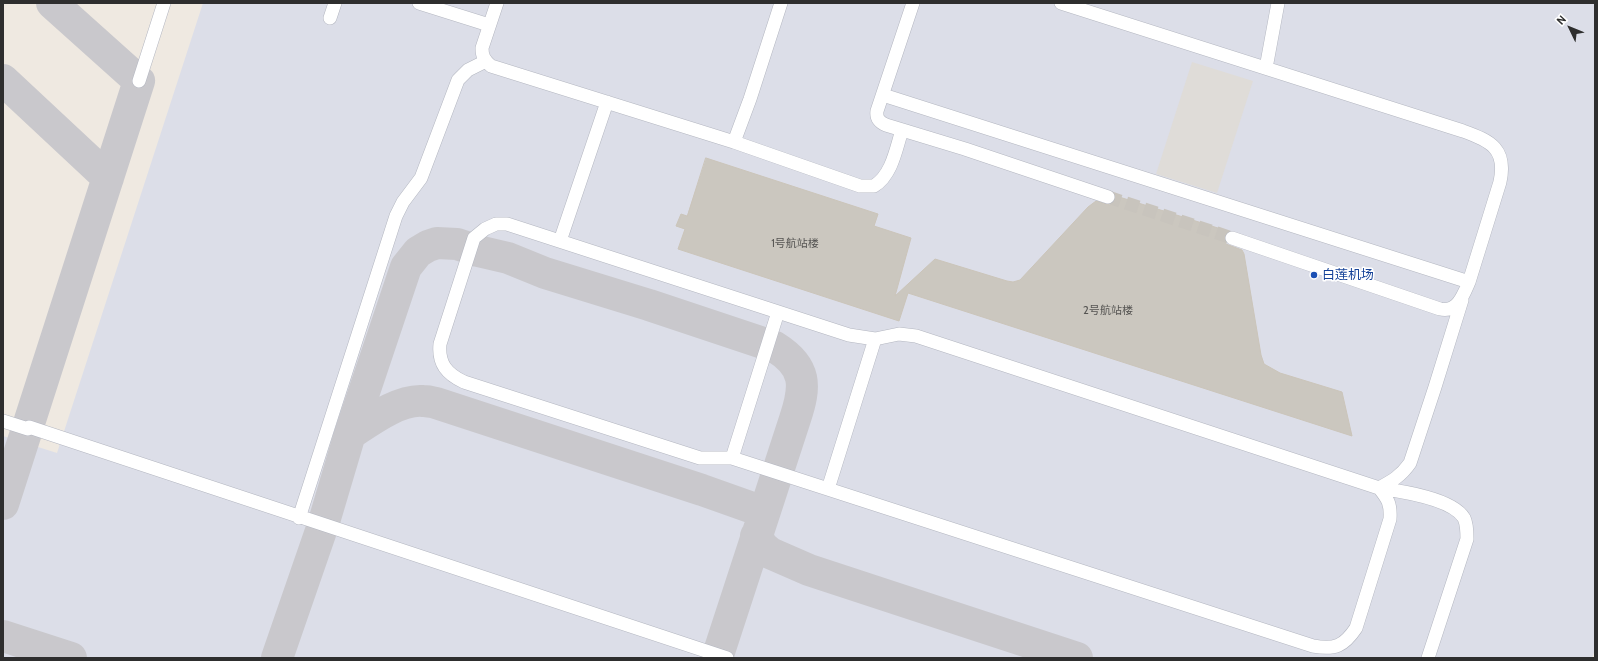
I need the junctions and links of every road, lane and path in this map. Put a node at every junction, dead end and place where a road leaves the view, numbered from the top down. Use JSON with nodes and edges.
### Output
{"nodes":[{"id":1,"x":164,"y":3,"type":"edge"},
{"id":2,"x":335,"y":3,"type":"edge"},
{"id":3,"x":420,"y":3,"type":"edge"},
{"id":4,"x":497,"y":3,"type":"edge"},
{"id":5,"x":781,"y":3,"type":"edge"},
{"id":6,"x":913,"y":3,"type":"edge"},
{"id":7,"x":1060,"y":3,"type":"edge"},
{"id":8,"x":1278,"y":3,"type":"edge"},
{"id":9,"x":330,"y":18,"type":"dead end"},
{"id":10,"x":489,"y":25,"type":"junction"},
{"id":11,"x":486,"y":61,"type":"junction"},
{"id":12,"x":1266,"y":68,"type":"junction"},
{"id":13,"x":139,"y":81,"type":"dead end"},
{"id":14,"x":883,"y":95,"type":"junction"},
{"id":15,"x":607,"y":102,"type":"junction"},
{"id":16,"x":902,"y":130,"type":"junction"},
{"id":17,"x":734,"y":142,"type":"junction"},
{"id":18,"x":1108,"y":197,"type":"tunnel mouth"},
{"id":19,"x":1232,"y":238,"type":"tunnel mouth"},
{"id":20,"x":560,"y":241,"type":"junction"},
{"id":21,"x":1469,"y":282,"type":"junction"},
{"id":22,"x":1463,"y":296,"type":"junction"},
{"id":23,"x":778,"y":312,"type":"junction"},
{"id":24,"x":875,"y":339,"type":"junction"},
{"id":25,"x":3,"y":421,"type":"edge"},
{"id":26,"x":732,"y":458,"type":"junction"},
{"id":27,"x":1379,"y":488,"type":"junction"},
{"id":28,"x":828,"y":489,"type":"junction"},
{"id":29,"x":299,"y":518,"type":"junction"},
{"id":30,"x":727,"y":658,"type":"edge"},
{"id":31,"x":1428,"y":658,"type":"edge"}],
"edges":[{"from":1,"to":13,"type":"street"},
{"from":2,"to":9,"type":"street"},
{"from":3,"to":10,"type":"street"},
{"from":4,"to":10,"type":"street"},
{"from":5,"to":17,"type":"street"},
{"from":6,"to":14,"type":"street"},
{"from":7,"to":12,"type":"street"},
{"from":8,"to":12,"type":"street"},
{"from":10,"to":11,"type":"street"},
{"from":11,"to":15,"type":"street"},
{"from":11,"to":29,"type":"street"},
{"from":12,"to":21,"type":"street"},
{"from":14,"to":16,"type":"street"},
{"from":14,"to":21,"type":"street"},
{"from":15,"to":17,"type":"street"},
{"from":15,"to":20,"type":"street"},
{"from":16,"to":17,"type":"street"},
{"from":16,"to":18,"type":"street"},
{"from":19,"to":22,"type":"street"},
{"from":20,"to":23,"type":"street"},
{"from":20,"to":26,"type":"street"},
{"from":21,"to":22,"type":"street"},
{"from":22,"to":27,"type":"street"},
{"from":23,"to":24,"type":"street"},
{"from":23,"to":26,"type":"street"},
{"from":24,"to":27,"type":"street"},
{"from":24,"to":28,"type":"street"},
{"from":25,"to":29,"type":"street"},
{"from":26,"to":28,"type":"street"},
{"from":27,"to":28,"type":"street"},
{"from":27,"to":31,"type":"street"},
{"from":29,"to":30,"type":"street"}]}
